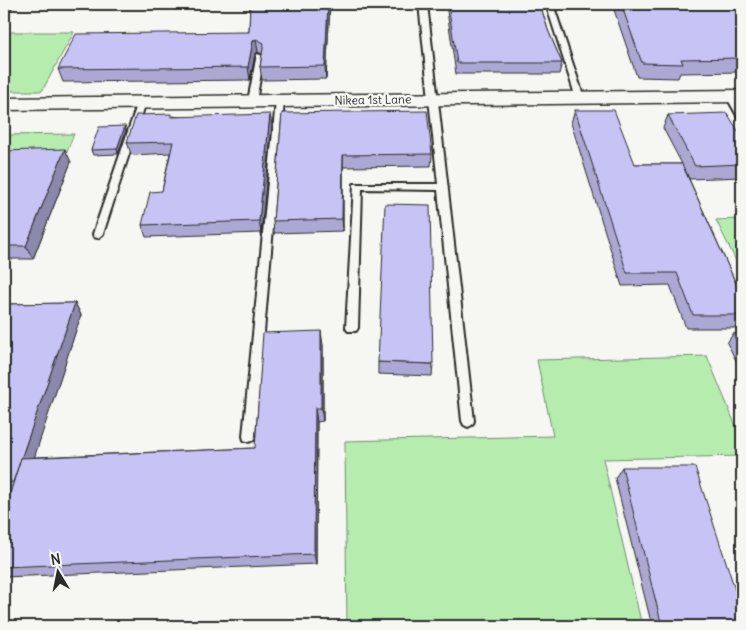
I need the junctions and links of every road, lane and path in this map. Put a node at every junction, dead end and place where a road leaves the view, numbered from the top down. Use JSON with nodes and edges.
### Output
{"nodes":[{"id":1,"x":423,"y":4,"type":"edge"},
{"id":2,"x":549,"y":4,"type":"edge"},
{"id":3,"x":260,"y":56,"type":"edge"},
{"id":4,"x":736,"y":96,"type":"edge"},
{"id":5,"x":580,"y":98,"type":"junction"},
{"id":6,"x":433,"y":99,"type":"junction"},
{"id":7,"x":252,"y":101,"type":"junction"},
{"id":8,"x":280,"y":101,"type":"junction"},
{"id":9,"x":142,"y":102,"type":"junction"},
{"id":10,"x":4,"y":104,"type":"edge"},
{"id":11,"x":742,"y":117,"type":"edge"},
{"id":12,"x":443,"y":186,"type":"junction"},
{"id":13,"x":98,"y":234,"type":"dead end"},
{"id":14,"x":352,"y":328,"type":"dead end"},
{"id":15,"x":468,"y":420,"type":"dead end"},
{"id":16,"x":249,"y":436,"type":"dead end"}],
"edges":[{"from":1,"to":6,"type":"lane"},
{"from":2,"to":5,"type":"lane"},
{"from":3,"to":7,"type":"lane"},
{"from":4,"to":5,"type":"street","name":"Nikea 1st Lane"},
{"from":4,"to":11,"type":"lane"},
{"from":5,"to":6,"type":"street","name":"Nikea 1st Lane"},
{"from":6,"to":8,"type":"street","name":"Nikea 1st Lane"},
{"from":6,"to":12,"type":"lane"},
{"from":7,"to":8,"type":"street","name":"Nikea 1st Lane"},
{"from":7,"to":9,"type":"street","name":"Nikea 1st Lane"},
{"from":8,"to":16,"type":"lane"},
{"from":9,"to":10,"type":"street","name":"Nikea 1st Lane"},
{"from":9,"to":13,"type":"lane"},
{"from":12,"to":14,"type":"lane"},
{"from":12,"to":15,"type":"lane"}]}
